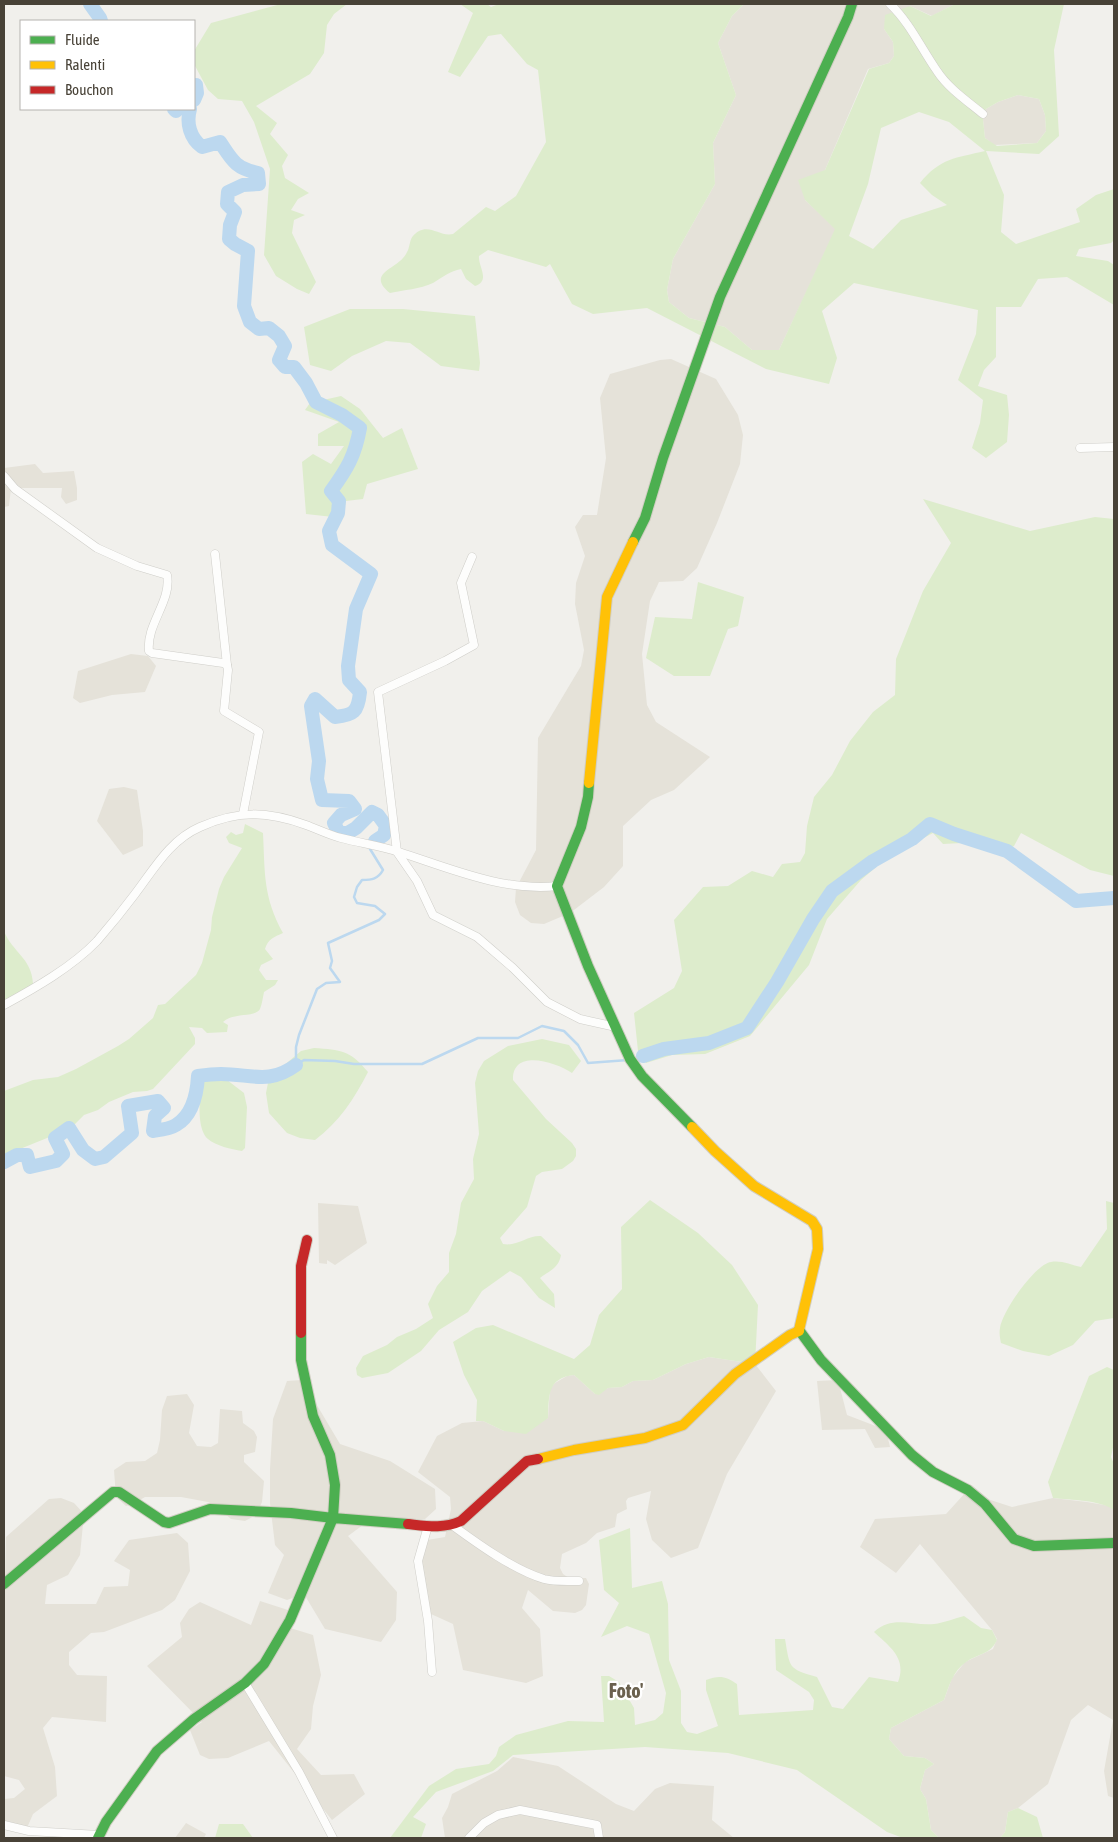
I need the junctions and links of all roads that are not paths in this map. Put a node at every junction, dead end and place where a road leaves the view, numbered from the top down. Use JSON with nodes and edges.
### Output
{"nodes":[{"id":1,"x":852,"y":4,"type":"edge"},
{"id":2,"x":890,"y":4,"type":"edge"},
{"id":3,"x":983,"y":114,"type":"dead end"},
{"id":4,"x":1114,"y":447,"type":"edge"},
{"id":5,"x":1080,"y":448,"type":"dead end"},
{"id":6,"x":4,"y":476,"type":"edge"},
{"id":7,"x":215,"y":554,"type":"dead end"},
{"id":8,"x":472,"y":557,"type":"dead end"},
{"id":9,"x":227,"y":666,"type":"junction"},
{"id":10,"x":243,"y":814,"type":"junction"},
{"id":11,"x":397,"y":852,"type":"junction"},
{"id":12,"x":557,"y":886,"type":"junction"},
{"id":13,"x":4,"y":1005,"type":"edge"},
{"id":14,"x":616,"y":1027,"type":"junction"},
{"id":15,"x":307,"y":1240,"type":"dead end"},
{"id":16,"x":799,"y":1331,"type":"junction"},
{"id":17,"x":333,"y":1518,"type":"junction"},
{"id":18,"x":428,"y":1526,"type":"junction"},
{"id":19,"x":452,"y":1526,"type":"junction"},
{"id":20,"x":1114,"y":1542,"type":"edge"},
{"id":21,"x":579,"y":1581,"type":"dead end"},
{"id":22,"x":4,"y":1584,"type":"edge"},
{"id":23,"x":432,"y":1672,"type":"dead end"},
{"id":24,"x":245,"y":1683,"type":"junction"},
{"id":25,"x":4,"y":1825,"type":"edge"},
{"id":26,"x":98,"y":1837,"type":"edge"},
{"id":27,"x":333,"y":1838,"type":"edge"},
{"id":28,"x":468,"y":1838,"type":"edge"},
{"id":29,"x":600,"y":1838,"type":"edge"}],
"edges":[{"from":1,"to":12,"type":"street"},
{"from":2,"to":3,"type":"street"},
{"from":4,"to":5,"type":"street"},
{"from":6,"to":9,"type":"street"},
{"from":7,"to":9,"type":"street"},
{"from":8,"to":11,"type":"street"},
{"from":9,"to":10,"type":"street"},
{"from":10,"to":11,"type":"street"},
{"from":10,"to":13,"type":"street"},
{"from":11,"to":12,"type":"street"},
{"from":11,"to":14,"type":"street"},
{"from":12,"to":14,"type":"street"},
{"from":14,"to":16,"type":"street"},
{"from":15,"to":17,"type":"street"},
{"from":16,"to":19,"type":"street"},
{"from":16,"to":20,"type":"street"},
{"from":17,"to":18,"type":"street"},
{"from":17,"to":22,"type":"street"},
{"from":17,"to":24,"type":"street"},
{"from":18,"to":19,"type":"street"},
{"from":18,"to":23,"type":"street"},
{"from":19,"to":21,"type":"street"},
{"from":24,"to":26,"type":"street"},
{"from":24,"to":27,"type":"street"},
{"from":25,"to":26,"type":"street"},
{"from":28,"to":29,"type":"street"}]}
